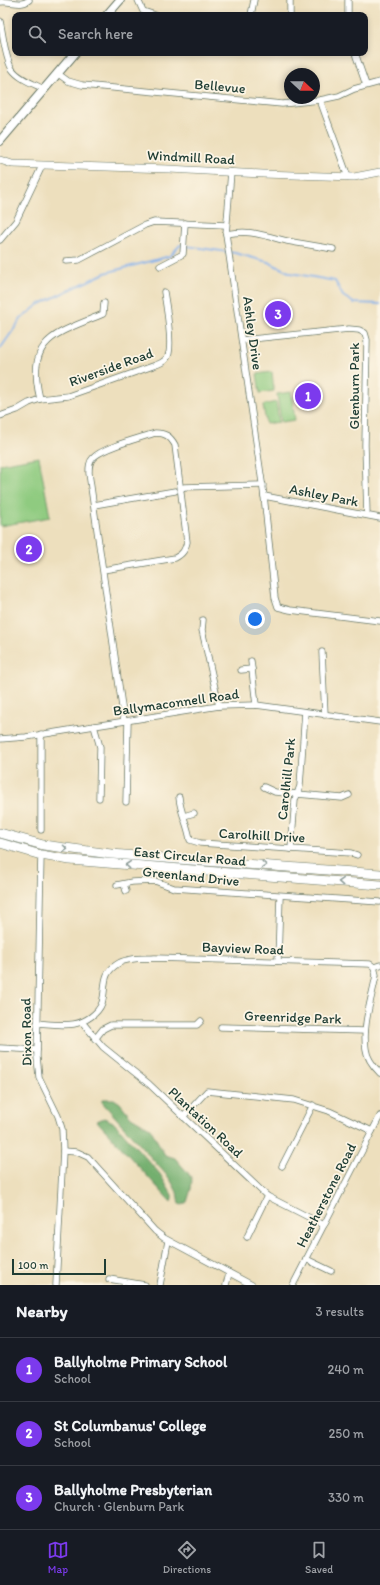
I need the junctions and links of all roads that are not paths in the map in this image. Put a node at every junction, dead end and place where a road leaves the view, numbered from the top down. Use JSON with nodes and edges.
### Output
{"nodes":[{"id":1,"x":29,"y":0,"type":"edge"},
{"id":2,"x":120,"y":0,"type":"edge"},
{"id":3,"x":138,"y":0,"type":"edge"},
{"id":4,"x":254,"y":0,"type":"edge"},
{"id":5,"x":290,"y":0,"type":"edge"},
{"id":6,"x":348,"y":0,"type":"edge"},
{"id":7,"x":0,"y":2,"type":"edge"},
{"id":8,"x":110,"y":12,"type":"edge"},
{"id":9,"x":146,"y":12,"type":"edge"},
{"id":10,"x":252,"y":12,"type":"edge"},
{"id":11,"x":290,"y":12,"type":"edge"},
{"id":12,"x":348,"y":12,"type":"edge"},
{"id":13,"x":0,"y":21,"type":"edge"},
{"id":14,"x":72,"y":56,"type":"edge"},
{"id":15,"x":356,"y":56,"type":"edge"},
{"id":16,"x":57,"y":74,"type":"junction"},
{"id":17,"x":380,"y":82,"type":"edge"},
{"id":18,"x":366,"y":86,"type":"junction"},
{"id":19,"x":44,"y":89,"type":"junction"},
{"id":20,"x":320,"y":100,"type":"joint"},
{"id":21,"x":284,"y":104,"type":"edge"},
{"id":22,"x":0,"y":141,"type":"edge"},
{"id":23,"x":0,"y":160,"type":"edge"},
{"id":24,"x":42,"y":166,"type":"junction"},
{"id":25,"x":231,"y":172,"type":"junction"},
{"id":26,"x":380,"y":173,"type":"edge"},
{"id":27,"x":348,"y":177,"type":"junction"},
{"id":28,"x":184,"y":223,"type":"junction"},
{"id":29,"x":226,"y":225,"type":"junction"},
{"id":30,"x":226,"y":234,"type":"junction"},
{"id":31,"x":0,"y":240,"type":"edge"},
{"id":32,"x":333,"y":249,"type":"dead end"},
{"id":33,"x":66,"y":261,"type":"dead end"},
{"id":34,"x":160,"y":266,"type":"dead end"},
{"id":35,"x":164,"y":292,"type":"dead end"},
{"id":36,"x":104,"y":303,"type":"dead end"},
{"id":37,"x":242,"y":340,"type":"junction"},
{"id":38,"x":40,"y":399,"type":"junction"},
{"id":39,"x":0,"y":416,"type":"edge"},
{"id":40,"x":263,"y":485,"type":"junction"},
{"id":41,"x":181,"y":489,"type":"junction"},
{"id":42,"x":175,"y":491,"type":"dead end"},
{"id":43,"x":264,"y":496,"type":"junction"},
{"id":44,"x":94,"y":505,"type":"junction"},
{"id":45,"x":367,"y":515,"type":"junction"},
{"id":46,"x":380,"y":518,"type":"edge"},
{"id":47,"x":103,"y":570,"type":"junction"},
{"id":48,"x":203,"y":620,"type":"dead end"},
{"id":49,"x":380,"y":621,"type":"edge"},
{"id":50,"x":322,"y":652,"type":"dead end"},
{"id":51,"x":251,"y":661,"type":"dead end"},
{"id":52,"x":252,"y":669,"type":"junction"},
{"id":53,"x":241,"y":670,"type":"dead end"},
{"id":54,"x":256,"y":705,"type":"junction"},
{"id":55,"x":219,"y":706,"type":"junction"},
{"id":56,"x":304,"y":712,"type":"junction"},
{"id":57,"x":325,"y":715,"type":"junction"},
{"id":58,"x":126,"y":721,"type":"junction"},
{"id":59,"x":380,"y":722,"type":"edge"},
{"id":60,"x":94,"y":726,"type":"junction"},
{"id":61,"x":42,"y":734,"type":"junction"},
{"id":62,"x":0,"y":739,"type":"edge"},
{"id":63,"x":264,"y":787,"type":"dead end"},
{"id":64,"x":298,"y":794,"type":"junction"},
{"id":65,"x":348,"y":795,"type":"dead end"},
{"id":66,"x":179,"y":797,"type":"dead end"},
{"id":67,"x":98,"y":798,"type":"dead end"},
{"id":68,"x":126,"y":802,"type":"dead end"},
{"id":69,"x":194,"y":813,"type":"dead end"},
{"id":70,"x":184,"y":816,"type":"junction"},
{"id":71,"x":41,"y":830,"type":"dead end"},
{"id":72,"x":0,"y":833,"type":"edge"},
{"id":73,"x":0,"y":843,"type":"edge"},
{"id":74,"x":43,"y":845,"type":"junction"},
{"id":75,"x":291,"y":848,"type":"junction"},
{"id":76,"x":357,"y":854,"type":"dead end"},
{"id":77,"x":41,"y":855,"type":"junction"},
{"id":78,"x":380,"y":874,"type":"edge"},
{"id":79,"x":380,"y":885,"type":"edge"},
{"id":80,"x":126,"y":890,"type":"dead end"},
{"id":81,"x":280,"y":896,"type":"junction"},
{"id":82,"x":380,"y":902,"type":"edge"},
{"id":83,"x":278,"y":961,"type":"junction"},
{"id":84,"x":380,"y":966,"type":"edge"},
{"id":85,"x":374,"y":967,"type":"junction"},
{"id":86,"x":201,"y":1021,"type":"dead end"},
{"id":87,"x":82,"y":1022,"type":"junction"},
{"id":88,"x":37,"y":1023,"type":"junction"},
{"id":89,"x":221,"y":1027,"type":"dead end"},
{"id":90,"x":365,"y":1031,"type":"junction"},
{"id":91,"x":95,"y":1039,"type":"junction"},
{"id":92,"x":0,"y":1048,"type":"edge"},
{"id":93,"x":37,"y":1050,"type":"junction"},
{"id":94,"x":380,"y":1073,"type":"edge"},
{"id":95,"x":314,"y":1105,"type":"junction"},
{"id":96,"x":380,"y":1116,"type":"edge"},
{"id":97,"x":183,"y":1117,"type":"junction"},
{"id":98,"x":372,"y":1131,"type":"junction"},
{"id":99,"x":63,"y":1151,"type":"junction"},
{"id":100,"x":282,"y":1166,"type":"dead end"},
{"id":101,"x":267,"y":1196,"type":"junction"},
{"id":102,"x":324,"y":1225,"type":"junction"},
{"id":103,"x":247,"y":1237,"type":"dead end"},
{"id":104,"x":168,"y":1241,"type":"junction"},
{"id":105,"x":306,"y":1259,"type":"junction"},
{"id":106,"x":331,"y":1271,"type":"dead end"},
{"id":107,"x":228,"y":1273,"type":"junction"},
{"id":108,"x":109,"y":1279,"type":"dead end"},
{"id":109,"x":56,"y":1285,"type":"edge"},
{"id":110,"x":145,"y":1285,"type":"edge"},
{"id":111,"x":160,"y":1285,"type":"edge"},
{"id":112,"x":226,"y":1285,"type":"edge"},
{"id":113,"x":252,"y":1285,"type":"edge"},
{"id":114,"x":293,"y":1285,"type":"edge"}],
"edges":[{"from":1,"to":7,"type":"street"},
{"from":2,"to":8,"type":"main road"},
{"from":3,"to":9,"type":"street"},
{"from":4,"to":10,"type":"street"},
{"from":5,"to":11,"type":"street"},
{"from":6,"to":12,"type":"street"},
{"from":13,"to":19,"type":"street"},
{"from":14,"to":16,"type":"main road"},
{"from":15,"to":18,"type":"street"},
{"from":16,"to":19,"type":"main road"},
{"from":16,"to":21,"type":"street","name":"Bellevue"},
{"from":17,"to":18,"type":"street","name":"Bellevue"},
{"from":18,"to":20,"type":"street","name":"Bellevue"},
{"from":19,"to":22,"type":"main road"},
{"from":20,"to":27,"type":"street"},
{"from":23,"to":24,"type":"street","name":"Windmill Road"},
{"from":24,"to":25,"type":"street","name":"Windmill Road"},
{"from":24,"to":31,"type":"street"},
{"from":25,"to":27,"type":"street","name":"Windmill Road"},
{"from":25,"to":29,"type":"street","name":"Ashley Drive"},
{"from":26,"to":27,"type":"street","name":"Windmill Road"},
{"from":28,"to":29,"type":"street"},
{"from":28,"to":33,"type":"street"},
{"from":28,"to":34,"type":"street"},
{"from":29,"to":30,"type":"street","name":"Ashley Drive"},
{"from":30,"to":32,"type":"street"},
{"from":30,"to":37,"type":"street","name":"Ashley Drive"},
{"from":35,"to":38,"type":"street","name":"Riverside Road"},
{"from":36,"to":38,"type":"street"},
{"from":37,"to":40,"type":"street","name":"Ashley Drive"},
{"from":37,"to":45,"type":"street","name":"Glenburn Park"},
{"from":38,"to":39,"type":"street","name":"Riverside Road"},
{"from":40,"to":41,"type":"street"},
{"from":40,"to":43,"type":"street","name":"Ashley Drive"},
{"from":41,"to":44,"type":"street"},
{"from":41,"to":47,"type":"street"},
{"from":42,"to":44,"type":"street"},
{"from":43,"to":45,"type":"street","name":"Ashley Park"},
{"from":43,"to":49,"type":"street","name":"Ashley Drive"},
{"from":44,"to":47,"type":"street"},
{"from":45,"to":46,"type":"street","name":"Ashley Park"},
{"from":47,"to":58,"type":"street"},
{"from":48,"to":55,"type":"street"},
{"from":50,"to":57,"type":"street"},
{"from":51,"to":52,"type":"street"},
{"from":52,"to":53,"type":"street"},
{"from":52,"to":54,"type":"street"},
{"from":54,"to":55,"type":"street","name":"Ballymaconnell Road"},
{"from":54,"to":56,"type":"street","name":"Ballymaconnell Road"},
{"from":55,"to":58,"type":"street","name":"Ballymaconnell Road"},
{"from":56,"to":57,"type":"street","name":"Ballymaconnell Road"},
{"from":56,"to":64,"type":"street","name":"Carolhill Park"},
{"from":57,"to":59,"type":"street","name":"Ballymaconnell Road"},
{"from":58,"to":60,"type":"street","name":"Ballymaconnell Road"},
{"from":58,"to":68,"type":"street"},
{"from":60,"to":61,"type":"street","name":"Ballymaconnell Road"},
{"from":60,"to":67,"type":"street"},
{"from":61,"to":62,"type":"street","name":"Ballymaconnell Road"},
{"from":61,"to":71,"type":"street"},
{"from":63,"to":64,"type":"street"},
{"from":64,"to":65,"type":"street"},
{"from":64,"to":75,"type":"street","name":"Carolhill Park"},
{"from":66,"to":70,"type":"street","name":"Carolhill Drive"},
{"from":69,"to":70,"type":"street"},
{"from":70,"to":75,"type":"street","name":"Carolhill Drive"},
{"from":72,"to":74,"type":"highway","name":"East Circular Road"},
{"from":73,"to":77,"type":"highway","name":"East Circular Road"},
{"from":74,"to":77,"type":"street","name":"Dixon Road"},
{"from":74,"to":78,"type":"highway","name":"East Circular Road","one_way":true},
{"from":75,"to":76,"type":"street","name":"Carolhill Drive"},
{"from":79,"to":77,"type":"highway","name":"East Circular Road","one_way":true},
{"from":77,"to":88,"type":"street","name":"Dixon Road"},
{"from":80,"to":81,"type":"street","name":"Greenland Drive"},
{"from":81,"to":82,"type":"street","name":"Greenland Drive"},
{"from":81,"to":83,"type":"street"},
{"from":83,"to":85,"type":"street","name":"Bayview Road"},
{"from":83,"to":87,"type":"street","name":"Bayview Road"},
{"from":84,"to":85,"type":"street","name":"Bayview Road"},
{"from":85,"to":90,"type":"street"},
{"from":86,"to":91,"type":"street"},
{"from":87,"to":88,"type":"street"},
{"from":87,"to":91,"type":"street","name":"Plantation Road"},
{"from":88,"to":93,"type":"street","name":"Dixon Road"},
{"from":89,"to":90,"type":"street","name":"Greenridge Park"},
{"from":90,"to":94,"type":"street"},
{"from":91,"to":97,"type":"street","name":"Plantation Road"},
{"from":92,"to":93,"type":"street"},
{"from":93,"to":99,"type":"street","name":"Dixon Road"},
{"from":95,"to":97,"type":"street"},
{"from":95,"to":98,"type":"street"},
{"from":95,"to":100,"type":"street"},
{"from":96,"to":98,"type":"street","name":"Heatherstone Road"},
{"from":97,"to":101,"type":"street","name":"Plantation Road"},
{"from":98,"to":102,"type":"street","name":"Heatherstone Road"},
{"from":99,"to":104,"type":"street"},
{"from":99,"to":109,"type":"street","name":"Dixon Road"},
{"from":101,"to":102,"type":"street","name":"Plantation Road"},
{"from":101,"to":103,"type":"street"},
{"from":102,"to":105,"type":"street","name":"Heatherstone Road"},
{"from":104,"to":107,"type":"street"},
{"from":104,"to":111,"type":"street"},
{"from":105,"to":106,"type":"street"},
{"from":105,"to":114,"type":"street","name":"Heatherstone Road"},
{"from":107,"to":112,"type":"street"},
{"from":107,"to":113,"type":"street"},
{"from":108,"to":110,"type":"street"}]}
